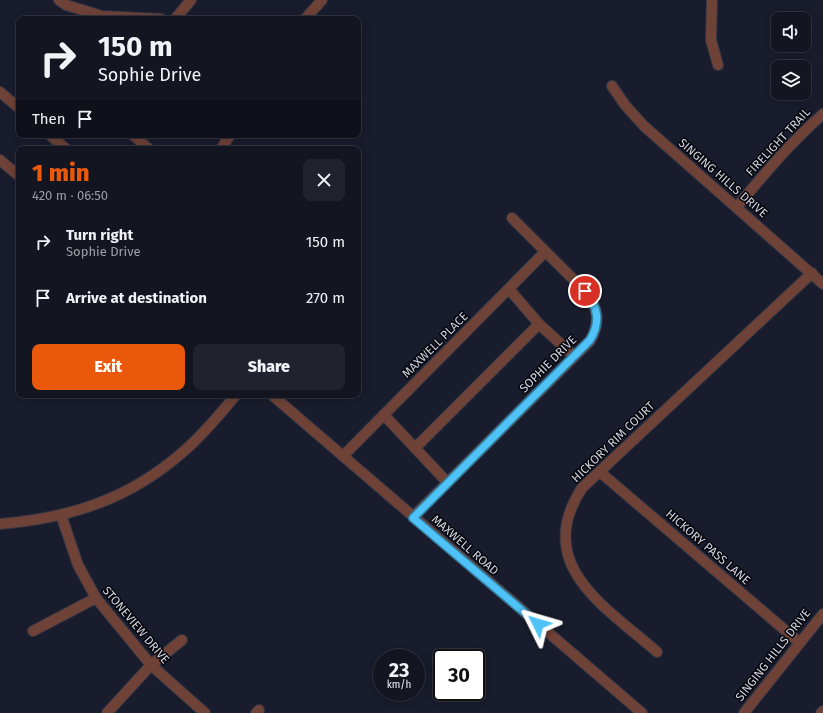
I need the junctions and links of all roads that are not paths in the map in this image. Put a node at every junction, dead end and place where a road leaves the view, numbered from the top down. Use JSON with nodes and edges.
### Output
{"nodes":[{"id":1,"x":58,"y":0,"type":"edge"},
{"id":2,"x":191,"y":0,"type":"edge"},
{"id":3,"x":322,"y":0,"type":"edge"},
{"id":4,"x":712,"y":0,"type":"edge"},
{"id":5,"x":99,"y":16,"type":"edge"},
{"id":6,"x":178,"y":16,"type":"edge"},
{"id":7,"x":308,"y":16,"type":"edge"},
{"id":8,"x":718,"y":65,"type":"dead end"},
{"id":9,"x":612,"y":86,"type":"dead end"},
{"id":10,"x":0,"y":92,"type":"edge"},
{"id":11,"x":16,"y":105,"type":"edge"},
{"id":12,"x":823,"y":114,"type":"edge"},
{"id":13,"x":53,"y":138,"type":"edge"},
{"id":14,"x":136,"y":138,"type":"edge"},
{"id":15,"x":63,"y":146,"type":"edge"},
{"id":16,"x":146,"y":146,"type":"edge"},
{"id":17,"x":0,"y":160,"type":"edge"},
{"id":18,"x":16,"y":173,"type":"edge"},
{"id":19,"x":737,"y":207,"type":"junction"},
{"id":20,"x":512,"y":218,"type":"dead end"},
{"id":21,"x":545,"y":252,"type":"junction"},
{"id":22,"x":812,"y":273,"type":"junction"},
{"id":23,"x":823,"y":284,"type":"edge"},
{"id":24,"x":508,"y":289,"type":"junction"},
{"id":25,"x":539,"y":324,"type":"junction"},
{"id":26,"x":574,"y":356,"type":"junction"},
{"id":27,"x":233,"y":398,"type":"edge"},
{"id":28,"x":275,"y":398,"type":"edge"},
{"id":29,"x":384,"y":415,"type":"junction"},
{"id":30,"x":415,"y":448,"type":"junction"},
{"id":31,"x":343,"y":456,"type":"junction"},
{"id":32,"x":600,"y":472,"type":"junction"},
{"id":33,"x":447,"y":482,"type":"junction"},
{"id":34,"x":62,"y":515,"type":"junction"},
{"id":35,"x":413,"y":518,"type":"junction"},
{"id":36,"x":0,"y":524,"type":"edge"},
{"id":37,"x":96,"y":598,"type":"junction"},
{"id":38,"x":823,"y":614,"type":"edge"},
{"id":39,"x":33,"y":631,"type":"dead end"},
{"id":40,"x":182,"y":640,"type":"dead end"},
{"id":41,"x":800,"y":643,"type":"junction"},
{"id":42,"x":657,"y":652,"type":"dead end"},
{"id":43,"x":151,"y":665,"type":"junction"},
{"id":44,"x":823,"y":710,"type":"edge"},
{"id":45,"x":107,"y":713,"type":"edge"},
{"id":46,"x":205,"y":713,"type":"edge"},
{"id":47,"x":642,"y":713,"type":"edge"},
{"id":48,"x":744,"y":713,"type":"edge"},
{"id":49,"x":821,"y":713,"type":"edge"}],
"edges":[{"from":1,"to":5,"type":"street"},
{"from":2,"to":6,"type":"street"},
{"from":3,"to":7,"type":"street"},
{"from":4,"to":8,"type":"street"},
{"from":9,"to":19,"type":"street","name":"SINGING HILLS DRIVE"},
{"from":10,"to":11,"type":"street"},
{"from":12,"to":19,"type":"street","name":"FIRELIGHT TRAIL"},
{"from":13,"to":15,"type":"street"},
{"from":14,"to":16,"type":"street"},
{"from":17,"to":18,"type":"street"},
{"from":19,"to":22,"type":"street","name":"SINGING HILLS DRIVE"},
{"from":20,"to":21,"type":"street","name":"SOPHIE DRIVE"},
{"from":21,"to":24,"type":"street","name":"MAXWELL PLACE"},
{"from":21,"to":26,"type":"street","name":"SOPHIE DRIVE"},
{"from":22,"to":23,"type":"street","name":"SINGING HILLS DRIVE"},
{"from":22,"to":32,"type":"street","name":"HICKORY RIM COURT"},
{"from":24,"to":25,"type":"street"},
{"from":24,"to":29,"type":"street","name":"MAXWELL PLACE"},
{"from":25,"to":26,"type":"street"},
{"from":25,"to":30,"type":"street"},
{"from":26,"to":33,"type":"street","name":"SOPHIE DRIVE"},
{"from":27,"to":34,"type":"street"},
{"from":28,"to":31,"type":"street","name":"MAXWELL ROAD"},
{"from":29,"to":30,"type":"street"},
{"from":29,"to":31,"type":"street","name":"MAXWELL PLACE"},
{"from":30,"to":33,"type":"street"},
{"from":31,"to":35,"type":"street","name":"MAXWELL ROAD"},
{"from":32,"to":41,"type":"street","name":"HICKORY PASS LANE"},
{"from":32,"to":42,"type":"street","name":"HICKORY RIM COURT"},
{"from":33,"to":35,"type":"street","name":"SOPHIE DRIVE"},
{"from":34,"to":36,"type":"street"},
{"from":34,"to":37,"type":"street","name":"STONEVIEW DRIVE"},
{"from":35,"to":47,"type":"street","name":"MAXWELL ROAD"},
{"from":37,"to":39,"type":"street"},
{"from":37,"to":43,"type":"street","name":"STONEVIEW DRIVE"},
{"from":38,"to":41,"type":"street","name":"SINGING HILLS DRIVE"},
{"from":40,"to":43,"type":"street"},
{"from":41,"to":48,"type":"street","name":"SINGING HILLS DRIVE"},
{"from":43,"to":45,"type":"street"},
{"from":43,"to":46,"type":"street","name":"STONEVIEW DRIVE"},
{"from":44,"to":49,"type":"street"}]}
